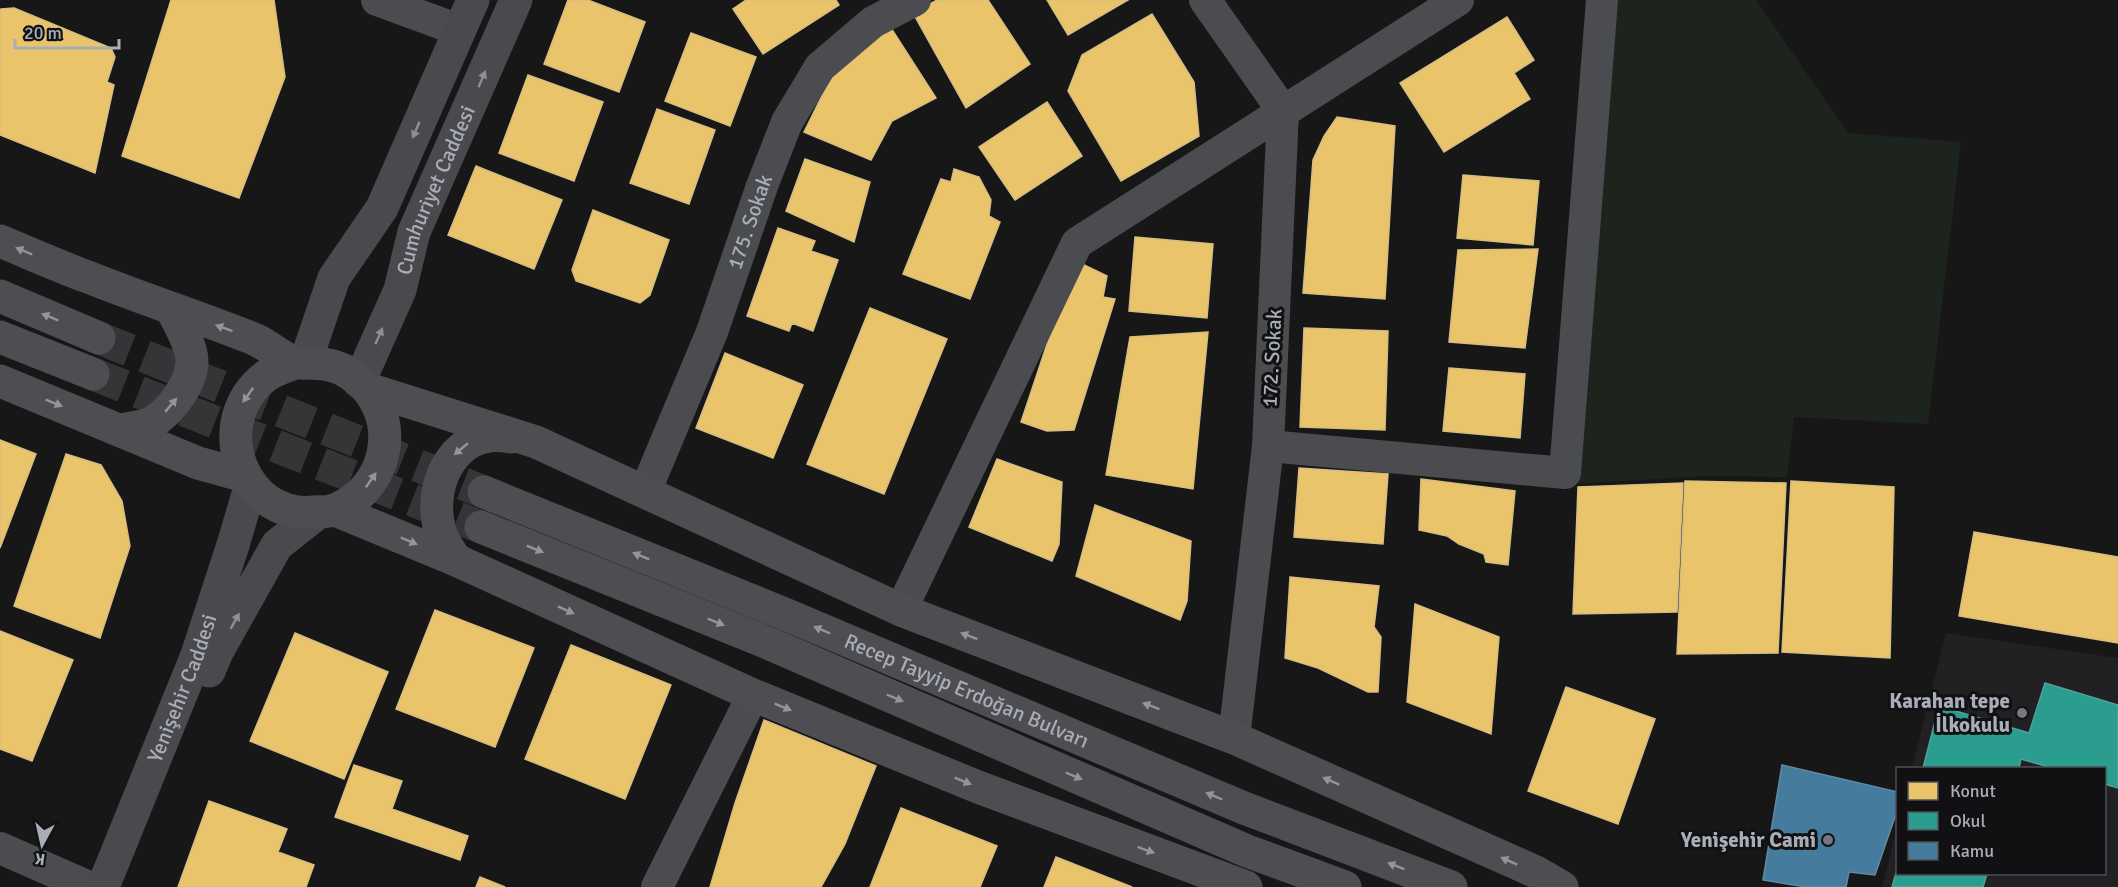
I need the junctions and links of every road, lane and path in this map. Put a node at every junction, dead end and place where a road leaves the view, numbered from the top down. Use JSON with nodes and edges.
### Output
{"nodes":[{"id":1,"x":377,"y":0,"type":"edge"},
{"id":2,"x":474,"y":0,"type":"edge"},
{"id":3,"x":516,"y":0,"type":"edge"},
{"id":4,"x":915,"y":0,"type":"edge"},
{"id":5,"x":1205,"y":0,"type":"edge"},
{"id":6,"x":1458,"y":0,"type":"edge"},
{"id":7,"x":1602,"y":0,"type":"edge"},
{"id":8,"x":459,"y":30,"type":"junction"},
{"id":9,"x":1283,"y":111,"type":"junction"},
{"id":10,"x":0,"y":241,"type":"edge"},
{"id":11,"x":0,"y":296,"type":"edge"},
{"id":12,"x":171,"y":308,"type":"junction"},
{"id":13,"x":0,"y":337,"type":"edge"},
{"id":14,"x":99,"y":338,"type":"tunnel mouth"},
{"id":15,"x":300,"y":363,"type":"junction"},
{"id":16,"x":93,"y":374,"type":"tunnel mouth"},
{"id":17,"x":0,"y":381,"type":"edge"},
{"id":18,"x":364,"y":385,"type":"junction"},
{"id":19,"x":121,"y":430,"type":"junction"},
{"id":20,"x":536,"y":442,"type":"junction"},
{"id":21,"x":1268,"y":446,"type":"junction"},
{"id":22,"x":248,"y":480,"type":"junction"},
{"id":23,"x":484,"y":492,"type":"tunnel mouth"},
{"id":24,"x":645,"y":492,"type":"junction"},
{"id":25,"x":327,"y":511,"type":"junction"},
{"id":26,"x":481,"y":527,"type":"tunnel mouth"},
{"id":27,"x":456,"y":560,"type":"junction"},
{"id":28,"x":901,"y":610,"type":"junction"},
{"id":29,"x":753,"y":694,"type":"junction"},
{"id":30,"x":1234,"y":738,"type":"junction"},
{"id":31,"x":0,"y":848,"type":"edge"},
{"id":32,"x":1241,"y":886,"type":"edge"},
{"id":33,"x":89,"y":887,"type":"edge"},
{"id":34,"x":103,"y":887,"type":"edge"},
{"id":35,"x":122,"y":887,"type":"edge"},
{"id":36,"x":657,"y":887,"type":"edge"},
{"id":37,"x":1345,"y":887,"type":"edge"},
{"id":38,"x":1451,"y":887,"type":"edge"},
{"id":39,"x":1562,"y":887,"type":"edge"}],
"edges":[{"from":1,"to":8,"type":"street"},
{"from":2,"to":8,"type":"main road","name":"Cumhuriyet Caddesi"},
{"from":18,"to":3,"type":"main road","name":"Cumhuriyet Caddesi","one_way":true},
{"from":4,"to":24,"type":"street","name":"175. Sokak"},
{"from":5,"to":9,"type":"street"},
{"from":6,"to":9,"type":"street"},
{"from":7,"to":21,"type":"street"},
{"from":8,"to":15,"type":"main road","name":"Cumhuriyet Caddesi","one_way":true},
{"from":9,"to":21,"type":"street","name":"172. Sokak"},
{"from":9,"to":28,"type":"street"},
{"from":12,"to":10,"type":"highway","one_way":true},
{"from":14,"to":11,"type":"highway","one_way":true},
{"from":15,"to":12,"type":"highway","one_way":true},
{"from":19,"to":12,"type":"highway","one_way":true},
{"from":13,"to":16,"type":"highway"},
{"from":15,"to":18,"type":"highway"},
{"from":15,"to":22,"type":"highway","one_way":true},
{"from":17,"to":19,"type":"highway","one_way":true},
{"from":18,"to":20,"type":"highway"},
{"from":25,"to":18,"type":"highway","one_way":true},
{"from":19,"to":22,"type":"highway"},
{"from":20,"to":24,"type":"highway"},
{"from":20,"to":27,"type":"highway","one_way":true},
{"from":21,"to":30,"type":"street","name":"172. Sokak"},
{"from":22,"to":25,"type":"highway"},
{"from":22,"to":34,"type":"main road","name":"Yenişehir Caddesi"},
{"from":38,"to":23,"type":"highway","name":"Recep Tayyip Erdoğan Bulvarı","one_way":true},
{"from":24,"to":28,"type":"highway"},
{"from":25,"to":27,"type":"highway","one_way":true},
{"from":35,"to":25,"type":"main road","name":"Yenişehir Caddesi","one_way":true},
{"from":26,"to":37,"type":"highway","name":"Recep Tayyip Erdoğan Bulvarı","one_way":true},
{"from":27,"to":29,"type":"highway","one_way":true},
{"from":30,"to":28,"type":"highway","one_way":true},
{"from":29,"to":32,"type":"highway","one_way":true},
{"from":29,"to":36,"type":"street"},
{"from":39,"to":30,"type":"highway","one_way":true},
{"from":31,"to":33,"type":"street"}]}
